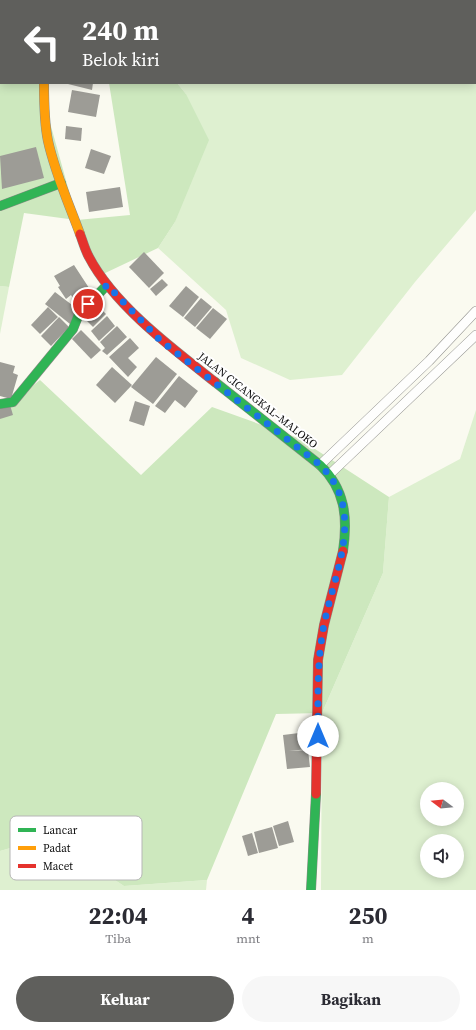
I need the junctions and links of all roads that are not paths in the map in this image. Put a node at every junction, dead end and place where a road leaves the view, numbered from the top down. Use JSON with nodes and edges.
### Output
{"nodes":[{"id":1,"x":44,"y":84,"type":"edge"},
{"id":2,"x":61,"y":183,"type":"junction"},
{"id":3,"x":0,"y":206,"type":"edge"},
{"id":4,"x":107,"y":285,"type":"junction"},
{"id":5,"x":476,"y":311,"type":"edge"},
{"id":6,"x":476,"y":335,"type":"edge"},
{"id":7,"x":0,"y":404,"type":"edge"},
{"id":8,"x":320,"y":465,"type":"junction"},
{"id":9,"x":330,"y":474,"type":"junction"},
{"id":10,"x":311,"y":890,"type":"edge"}],
"edges":[{"from":1,"to":2,"type":"street","name":"JALAN CICANGKAL–MALOKO"},
{"from":2,"to":3,"type":"street"},
{"from":2,"to":4,"type":"street","name":"JALAN CICANGKAL–MALOKO"},
{"from":4,"to":7,"type":"street"},
{"from":4,"to":8,"type":"street","name":"JALAN CICANGKAL–MALOKO"},
{"from":5,"to":8,"type":"lane"},
{"from":6,"to":9,"type":"lane"},
{"from":8,"to":9,"type":"street","name":"JALAN CICANGKAL–MALOKO"},
{"from":9,"to":10,"type":"street","name":"JALAN CICANGKAL–MALOKO"}]}
